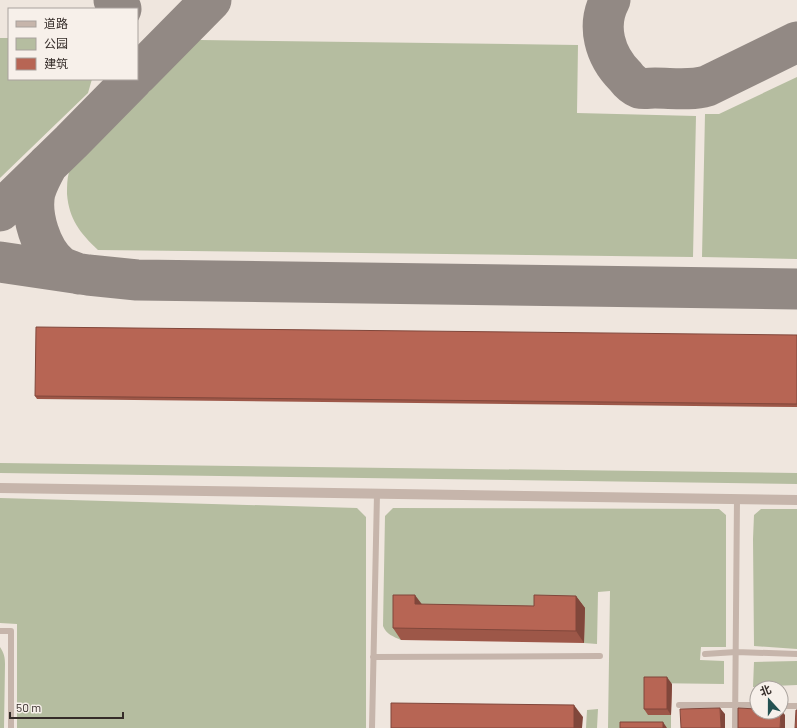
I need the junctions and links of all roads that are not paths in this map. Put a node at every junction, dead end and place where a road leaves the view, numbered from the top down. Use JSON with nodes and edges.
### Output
{"nodes":[{"id":1,"x":0,"y":488,"type":"edge"},
{"id":2,"x":376,"y":494,"type":"junction"},
{"id":3,"x":737,"y":499,"type":"junction"},
{"id":4,"x":797,"y":500,"type":"edge"},
{"id":5,"x":0,"y":631,"type":"edge"},
{"id":6,"x":736,"y":652,"type":"junction"},
{"id":7,"x":705,"y":654,"type":"dead end"},
{"id":8,"x":797,"y":654,"type":"edge"},
{"id":9,"x":600,"y":656,"type":"dead end"},
{"id":10,"x":373,"y":657,"type":"junction"},
{"id":11,"x":679,"y":705,"type":"dead end"},
{"id":12,"x":735,"y":705,"type":"junction"},
{"id":13,"x":749,"y":705,"type":"edge"},
{"id":14,"x":11,"y":728,"type":"edge"},
{"id":15,"x":372,"y":728,"type":"edge"},
{"id":16,"x":735,"y":728,"type":"edge"}],
"edges":[{"from":1,"to":2,"type":"street"},
{"from":2,"to":3,"type":"street"},
{"from":2,"to":10,"type":"lane"},
{"from":3,"to":4,"type":"street"},
{"from":3,"to":6,"type":"lane"},
{"from":5,"to":14,"type":"lane"},
{"from":6,"to":7,"type":"lane"},
{"from":6,"to":8,"type":"lane"},
{"from":6,"to":12,"type":"lane"},
{"from":9,"to":10,"type":"lane"},
{"from":10,"to":15,"type":"lane"},
{"from":11,"to":12,"type":"lane"},
{"from":12,"to":13,"type":"lane"},
{"from":12,"to":16,"type":"lane"}]}
